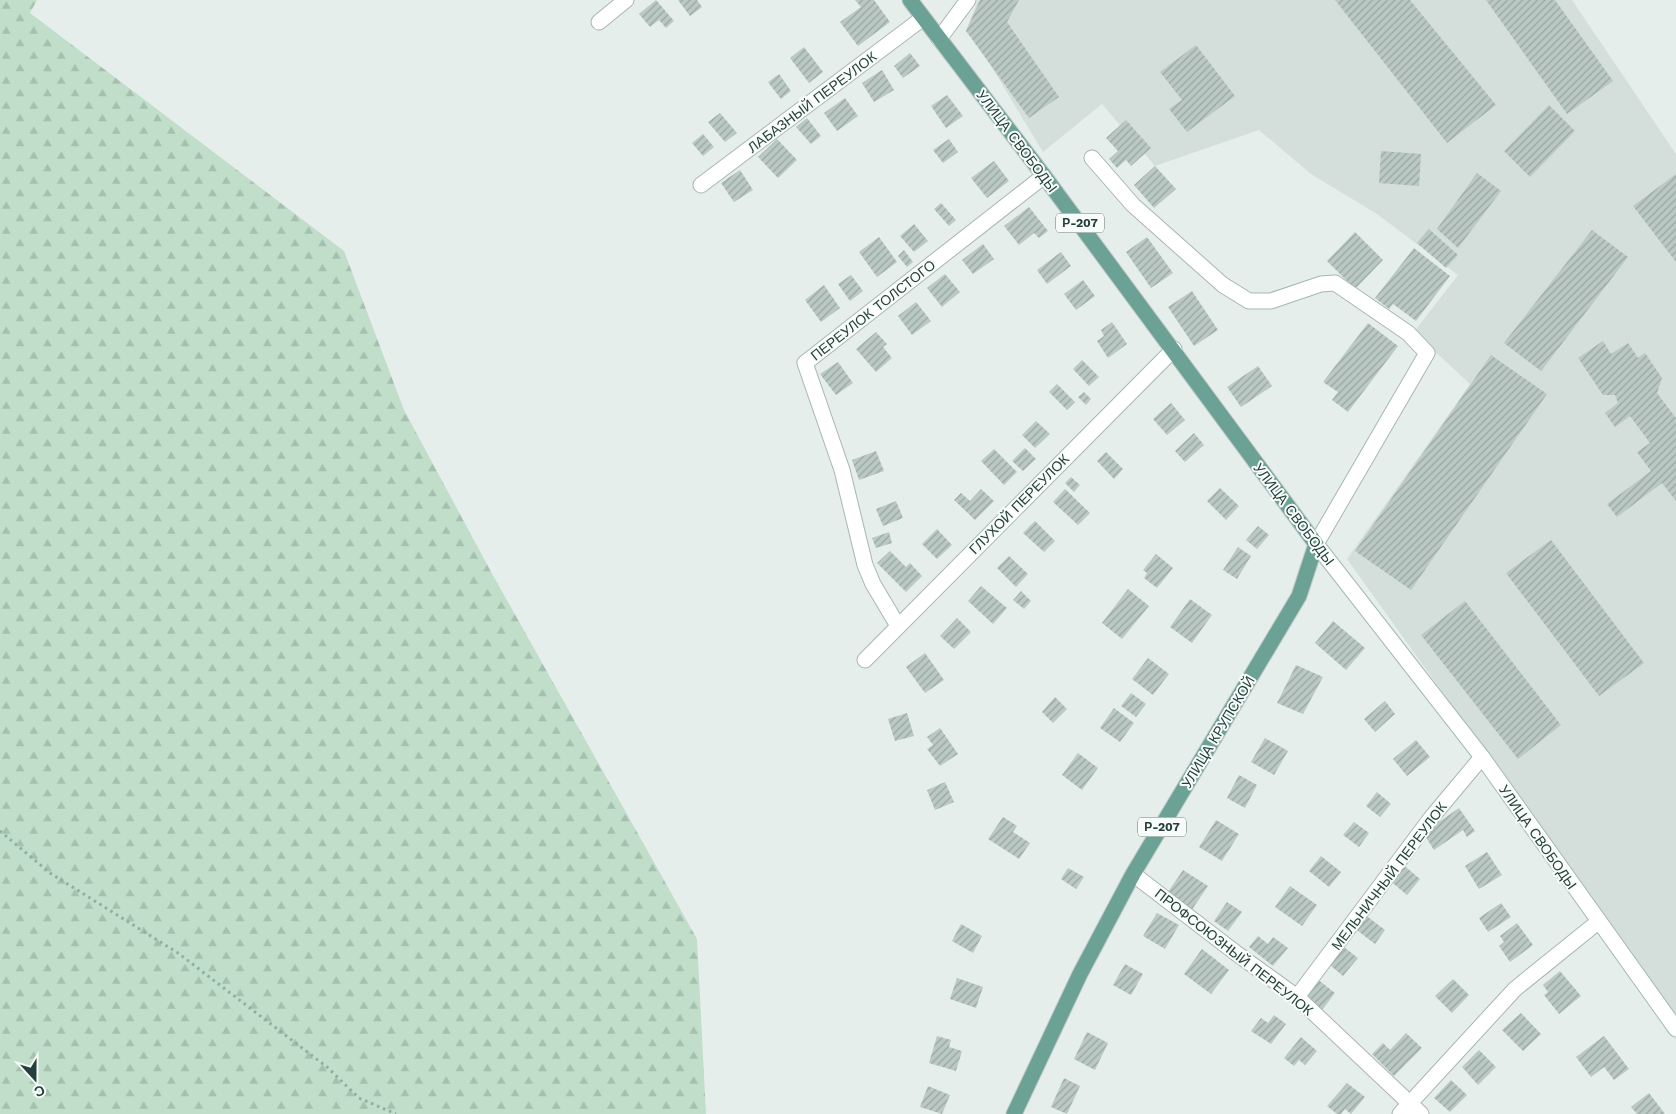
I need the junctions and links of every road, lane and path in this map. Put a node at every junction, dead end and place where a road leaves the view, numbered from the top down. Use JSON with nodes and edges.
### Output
{"nodes":[{"id":1,"x":626,"y":0,"type":"edge"},
{"id":2,"x":910,"y":0,"type":"edge"},
{"id":3,"x":968,"y":0,"type":"edge"},
{"id":4,"x":923,"y":18,"type":"junction"},
{"id":5,"x":599,"y":22,"type":"dead end"},
{"id":6,"x":939,"y":39,"type":"junction"},
{"id":7,"x":1092,"y":158,"type":"dead end"},
{"id":8,"x":1044,"y":176,"type":"junction"},
{"id":9,"x":701,"y":185,"type":"dead end"},
{"id":10,"x":1174,"y":350,"type":"junction"},
{"id":11,"x":1316,"y":544,"type":"junction"},
{"id":12,"x":898,"y":626,"type":"junction"},
{"id":13,"x":865,"y":660,"type":"dead end"},
{"id":14,"x":1482,"y":757,"type":"junction"},
{"id":15,"x":0,"y":831,"type":"edge"},
{"id":16,"x":1134,"y":874,"type":"junction"},
{"id":17,"x":1598,"y":922,"type":"junction"},
{"id":18,"x":1297,"y":997,"type":"junction"},
{"id":19,"x":1676,"y":1029,"type":"edge"},
{"id":20,"x":1411,"y":1111,"type":"edge"},
{"id":21,"x":396,"y":1114,"type":"edge"},
{"id":22,"x":1014,"y":1114,"type":"edge"}],
"edges":[{"from":1,"to":5,"type":"street"},
{"from":2,"to":4,"type":"main road","name":"УЛИЦА СВОБОДЫ","number":"Р-207"},
{"from":3,"to":6,"type":"street"},
{"from":4,"to":6,"type":"main road","name":"УЛИЦА СВОБОДЫ","number":"Р-207"},
{"from":4,"to":9,"type":"street","name":"ЛАБАЗНЫЙ ПЕРЕУЛОК"},
{"from":6,"to":8,"type":"main road","name":"УЛИЦА СВОБОДЫ","number":"Р-207"},
{"from":7,"to":11,"type":"street","name":"УЛИЦА КРУПСКОЙ"},
{"from":8,"to":10,"type":"main road","name":"УЛИЦА СВОБОДЫ","number":"Р-207"},
{"from":8,"to":12,"type":"street","name":"ПЕРЕУЛОК ТОЛСТОГО"},
{"from":10,"to":11,"type":"main road","name":"УЛИЦА СВОБОДЫ","number":"Р-207"},
{"from":10,"to":12,"type":"street","name":"ГЛУХОЙ ПЕРЕУЛОК"},
{"from":11,"to":14,"type":"street","name":"УЛИЦА СВОБОДЫ"},
{"from":11,"to":16,"type":"main road","name":"УЛИЦА КРУПСКОЙ","number":"Р-207"},
{"from":12,"to":13,"type":"street","name":"ГЛУХОЙ ПЕРЕУЛОК"},
{"from":14,"to":17,"type":"street","name":"УЛИЦА СВОБОДЫ"},
{"from":14,"to":18,"type":"street","name":"МЕЛЬНИЧНЫЙ ПЕРЕУЛОК"},
{"from":15,"to":21,"type":"path"},
{"from":16,"to":18,"type":"street","name":"ПРОФСОЮЗНЫЙ ПЕРЕУЛОК"},
{"from":16,"to":22,"type":"main road","name":"УЛИЦА КРУПСКОЙ","number":"Р-207"},
{"from":17,"to":19,"type":"street","name":"УЛИЦА СВОБОДЫ"},
{"from":17,"to":20,"type":"street"},
{"from":18,"to":20,"type":"street","name":"ПРОФСОЮЗНЫЙ ПЕРЕУЛОК"}]}
